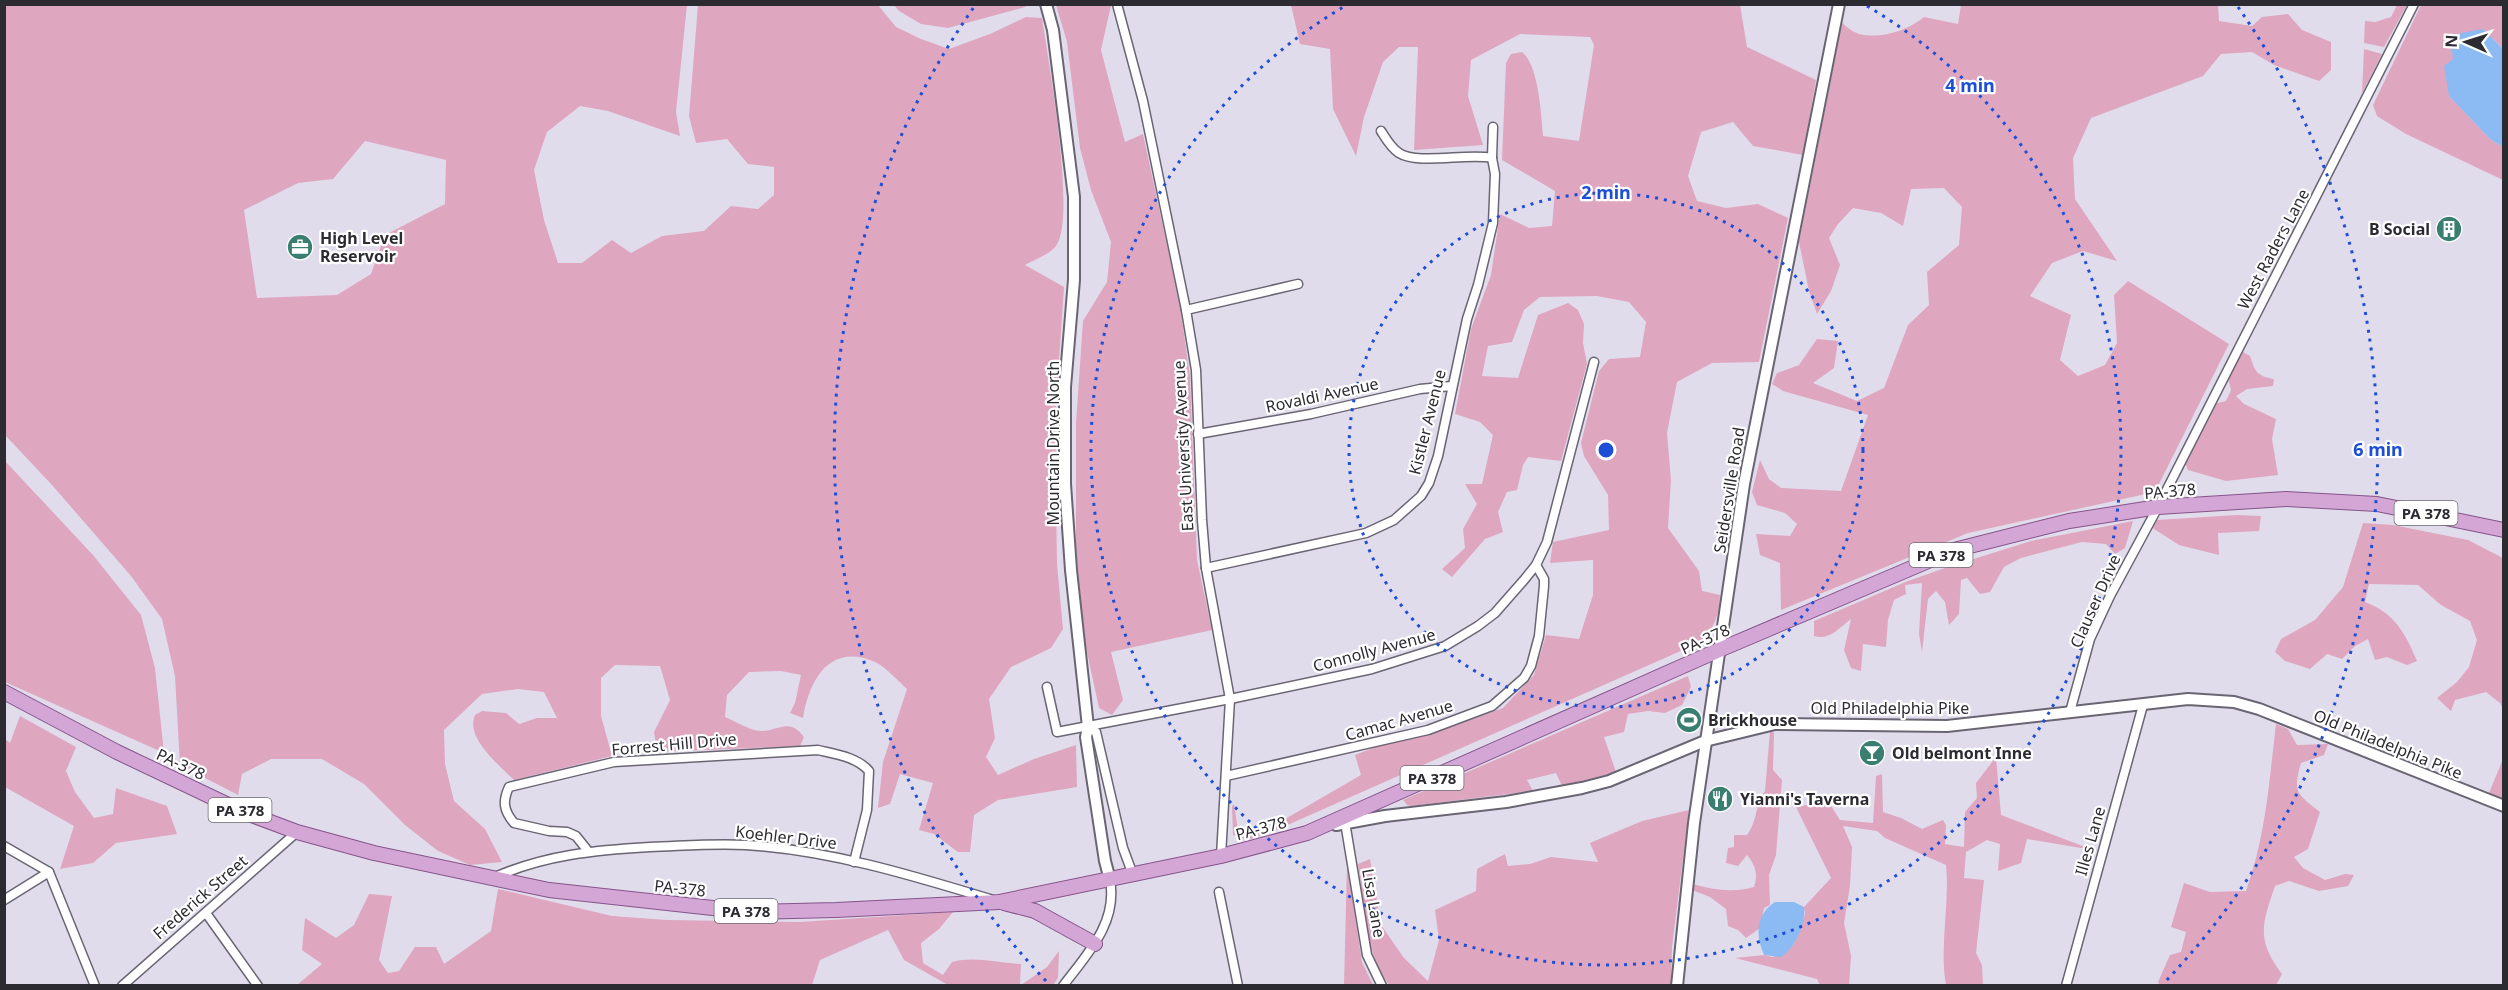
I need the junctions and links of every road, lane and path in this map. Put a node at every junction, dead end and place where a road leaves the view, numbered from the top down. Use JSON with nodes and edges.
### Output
{"nodes":[{"id":1,"x":1046,"y":4,"type":"edge"},
{"id":2,"x":1117,"y":4,"type":"edge"},
{"id":3,"x":1839,"y":4,"type":"edge"},
{"id":4,"x":2414,"y":4,"type":"edge"},
{"id":5,"x":1493,"y":127,"type":"dead end"},
{"id":6,"x":1381,"y":131,"type":"dead end"},
{"id":7,"x":1492,"y":158,"type":"junction"},
{"id":8,"x":1298,"y":284,"type":"dead end"},
{"id":9,"x":1186,"y":310,"type":"junction"},
{"id":10,"x":1594,"y":362,"type":"dead end"},
{"id":11,"x":1452,"y":386,"type":"junction"},
{"id":12,"x":1198,"y":434,"type":"junction"},
{"id":13,"x":2158,"y":507,"type":"junction"},
{"id":14,"x":2504,"y":530,"type":"edge"},
{"id":15,"x":1536,"y":565,"type":"junction"},
{"id":16,"x":1206,"y":568,"type":"junction"},
{"id":17,"x":1719,"y":650,"type":"junction"},
{"id":18,"x":1047,"y":687,"type":"dead end"},
{"id":19,"x":4,"y":692,"type":"edge"},
{"id":20,"x":1230,"y":699,"type":"junction"},
{"id":21,"x":2143,"y":705,"type":"junction"},
{"id":22,"x":2070,"y":712,"type":"junction"},
{"id":23,"x":1088,"y":727,"type":"junction"},
{"id":24,"x":1705,"y":741,"type":"junction"},
{"id":25,"x":1226,"y":776,"type":"junction"},
{"id":26,"x":2504,"y":806,"type":"edge"},
{"id":27,"x":1345,"y":822,"type":"junction"},
{"id":28,"x":297,"y":832,"type":"junction"},
{"id":29,"x":1307,"y":833,"type":"junction"},
{"id":30,"x":4,"y":846,"type":"edge"},
{"id":31,"x":588,"y":851,"type":"junction"},
{"id":32,"x":1221,"y":856,"type":"junction"},
{"id":33,"x":855,"y":862,"type":"junction"},
{"id":34,"x":49,"y":872,"type":"junction"},
{"id":35,"x":1133,"y":875,"type":"junction"},
{"id":36,"x":494,"y":877,"type":"junction"},
{"id":37,"x":1110,"y":880,"type":"junction"},
{"id":38,"x":1220,"y":892,"type":"dead end"},
{"id":39,"x":4,"y":900,"type":"edge"},
{"id":40,"x":999,"y":902,"type":"junction"},
{"id":41,"x":206,"y":913,"type":"junction"},
{"id":42,"x":1095,"y":944,"type":"junction"},
{"id":43,"x":95,"y":986,"type":"edge"},
{"id":44,"x":123,"y":986,"type":"edge"},
{"id":45,"x":258,"y":986,"type":"edge"},
{"id":46,"x":1064,"y":986,"type":"edge"},
{"id":47,"x":1238,"y":986,"type":"edge"},
{"id":48,"x":1382,"y":986,"type":"edge"},
{"id":49,"x":1677,"y":986,"type":"edge"},
{"id":50,"x":2066,"y":986,"type":"edge"}],
"edges":[{"from":1,"to":23,"type":"street","name":"Mountain Drive North"},
{"from":2,"to":9,"type":"street","name":"East University Avenue"},
{"from":3,"to":17,"type":"street","name":"Seidersville Road"},
{"from":4,"to":13,"type":"street","name":"West Raders Lane"},
{"from":5,"to":7,"type":"street","name":"Kistler Avenue"},
{"from":6,"to":7,"type":"street"},
{"from":7,"to":11,"type":"street","name":"Kistler Avenue"},
{"from":8,"to":9,"type":"street"},
{"from":9,"to":12,"type":"street","name":"East University Avenue"},
{"from":10,"to":15,"type":"street","name":"Connolly Avenue"},
{"from":11,"to":12,"type":"street","name":"Rovaldi Avenue"},
{"from":11,"to":16,"type":"street","name":"Kistler Avenue"},
{"from":12,"to":16,"type":"street","name":"East University Avenue"},
{"from":13,"to":14,"type":"main road","name":"PA-378","number":"PA 378"},
{"from":13,"to":17,"type":"main road","name":"PA-378","number":"PA 378"},
{"from":13,"to":22,"type":"street","name":"Clauser Drive"},
{"from":15,"to":20,"type":"street","name":"Connolly Avenue"},
{"from":15,"to":25,"type":"street","name":"Camac Avenue"},
{"from":16,"to":20,"type":"street","name":"East University Avenue"},
{"from":17,"to":24,"type":"street","name":"Seidersville Road"},
{"from":17,"to":29,"type":"main road","name":"PA-378","number":"PA 378"},
{"from":18,"to":23,"type":"street","name":"Connolly Avenue"},
{"from":19,"to":28,"type":"main road","name":"PA-378","number":"PA 378"},
{"from":20,"to":23,"type":"street","name":"Connolly Avenue"},
{"from":20,"to":25,"type":"street","name":"East University Avenue"},
{"from":21,"to":22,"type":"street","name":"Old Philadelphia Pike"},
{"from":21,"to":26,"type":"street","name":"Old Philadelphia Pike"},
{"from":21,"to":50,"type":"street","name":"Illes Lane"},
{"from":22,"to":24,"type":"street","name":"Old Philadelphia Pike"},
{"from":23,"to":35,"type":"street"},
{"from":23,"to":37,"type":"street","name":"Mountain Drive North"},
{"from":24,"to":27,"type":"street","name":"Old Philadelphia Pike"},
{"from":24,"to":49,"type":"street","name":"Seidersville Road"},
{"from":25,"to":32,"type":"street","name":"East University Avenue"},
{"from":27,"to":29,"type":"street","name":"Old Philadelphia Pike"},
{"from":27,"to":48,"type":"street","name":"Lisa Lane"},
{"from":28,"to":36,"type":"main road","name":"PA-378","number":"PA 378"},
{"from":28,"to":41,"type":"street","name":"Frederick Street"},
{"from":29,"to":32,"type":"main road","name":"PA-378","number":"PA 378"},
{"from":30,"to":34,"type":"street"},
{"from":31,"to":33,"type":"street","name":"Koehler Drive"},
{"from":31,"to":33,"type":"street","name":"Forrest Hill Drive"},
{"from":31,"to":36,"type":"street","name":"Koehler Drive"},
{"from":32,"to":35,"type":"main road","name":"PA-378","number":"PA 378"},
{"from":33,"to":40,"type":"street","name":"Koehler Drive"},
{"from":34,"to":39,"type":"street"},
{"from":34,"to":43,"type":"street"},
{"from":35,"to":37,"type":"main road","name":"PA-378","number":"PA 378"},
{"from":36,"to":40,"type":"main road","name":"PA-378","number":"PA 378"},
{"from":37,"to":40,"type":"main road","name":"PA-378","number":"PA 378"},
{"from":37,"to":42,"type":"street"},
{"from":38,"to":47,"type":"street"},
{"from":40,"to":42,"type":"main road"},
{"from":41,"to":44,"type":"street","name":"Frederick Street"},
{"from":41,"to":45,"type":"street"},
{"from":42,"to":46,"type":"street"}]}
